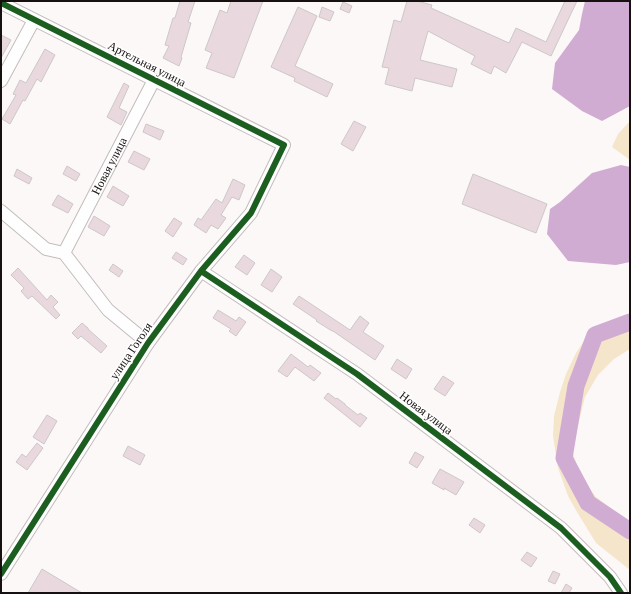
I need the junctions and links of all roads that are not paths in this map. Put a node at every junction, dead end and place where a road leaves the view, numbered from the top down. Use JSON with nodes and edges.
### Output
{"nodes":[{"id":1,"x":1,"y":3,"type":"edge"},
{"id":2,"x":34,"y":20,"type":"junction"},
{"id":3,"x":154,"y":80,"type":"junction"},
{"id":4,"x":1,"y":81,"type":"edge"},
{"id":5,"x":284,"y":145,"type":"joint"},
{"id":6,"x":1,"y":211,"type":"edge"},
{"id":7,"x":64,"y":253,"type":"junction"},
{"id":8,"x":201,"y":271,"type":"junction"},
{"id":9,"x":148,"y":342,"type":"junction"},
{"id":10,"x":1,"y":574,"type":"edge"},
{"id":11,"x":621,"y":593,"type":"edge"}],
"edges":[{"from":1,"to":2,"type":"street","name":"Артельная улица"},
{"from":2,"to":3,"type":"street","name":"Артельная улица"},
{"from":2,"to":4,"type":"street"},
{"from":3,"to":5,"type":"street","name":"Артельная улица"},
{"from":3,"to":7,"type":"street","name":"Новая улица"},
{"from":5,"to":8,"type":"street","name":"улица Гоголя"},
{"from":6,"to":7,"type":"street"},
{"from":7,"to":9,"type":"street"},
{"from":8,"to":9,"type":"street","name":"улица Гоголя"},
{"from":8,"to":11,"type":"street","name":"Новая улица"},
{"from":9,"to":10,"type":"street","name":"улица Гоголя"}]}
